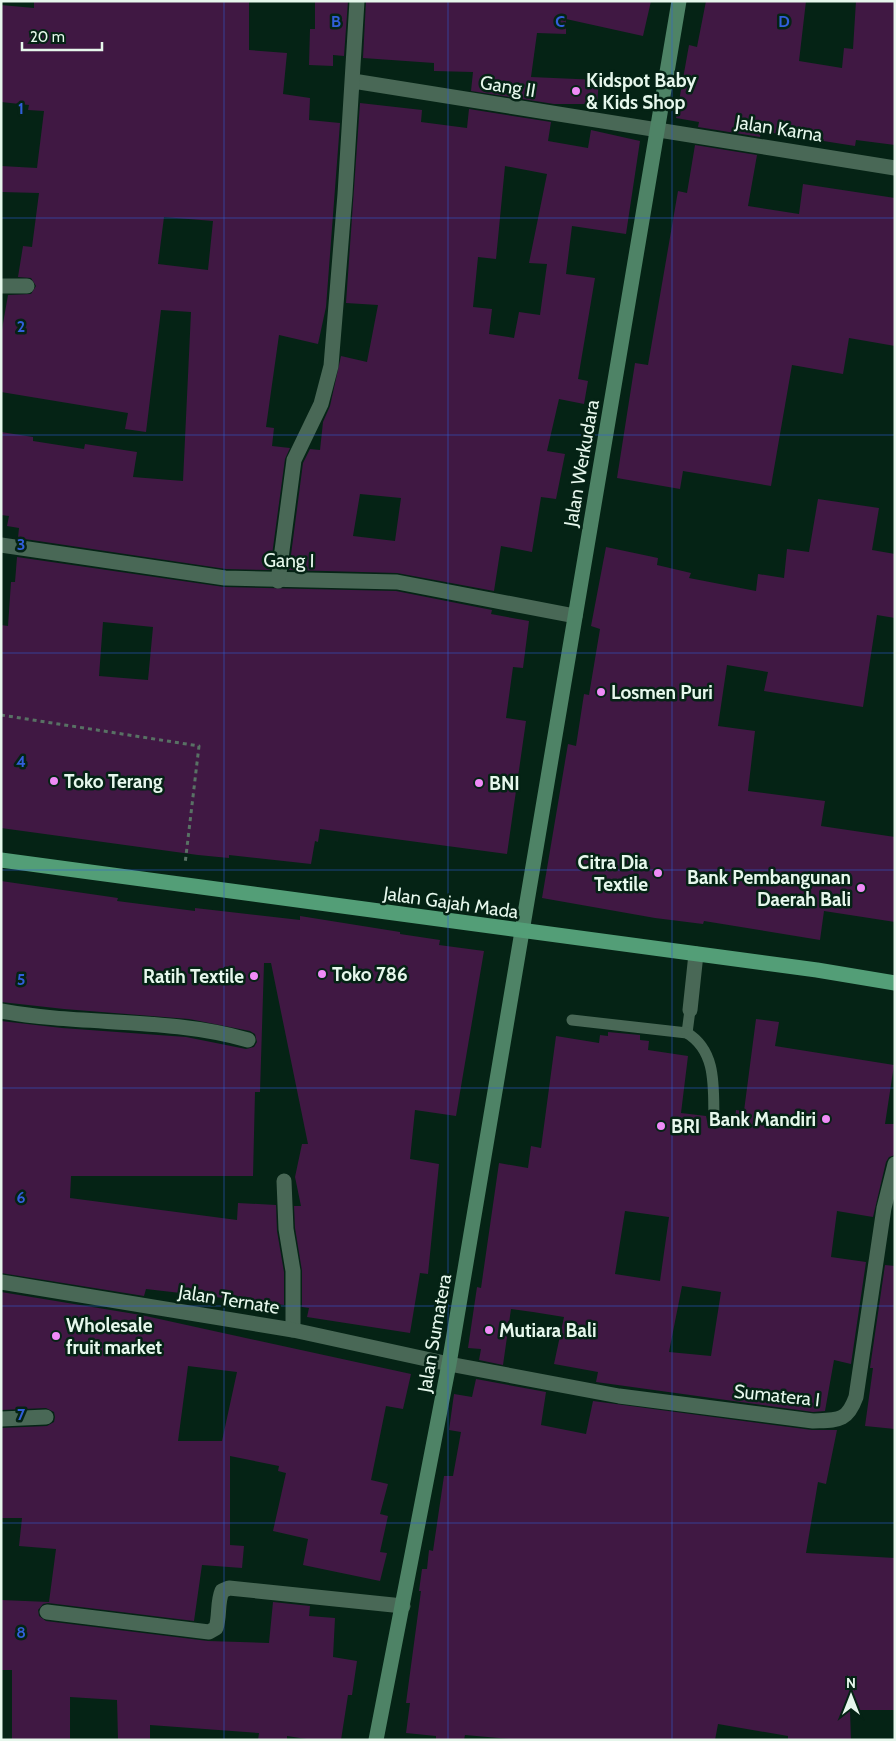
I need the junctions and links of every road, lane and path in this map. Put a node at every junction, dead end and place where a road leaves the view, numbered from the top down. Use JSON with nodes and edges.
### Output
{"nodes":[{"id":1,"x":357,"y":1,"type":"edge"},
{"id":2,"x":680,"y":1,"type":"edge"},
{"id":3,"x":353,"y":81,"type":"junction"},
{"id":4,"x":657,"y":128,"type":"junction"},
{"id":5,"x":895,"y":168,"type":"edge"},
{"id":6,"x":1,"y":286,"type":"edge"},
{"id":7,"x":27,"y":286,"type":"dead end"},
{"id":8,"x":1,"y":545,"type":"edge"},
{"id":9,"x":278,"y":581,"type":"junction"},
{"id":10,"x":575,"y":616,"type":"junction"},
{"id":11,"x":1,"y":715,"type":"edge"},
{"id":12,"x":1,"y":860,"type":"edge"},
{"id":13,"x":183,"y":885,"type":"junction"},
{"id":14,"x":522,"y":932,"type":"junction"},
{"id":15,"x":696,"y":954,"type":"junction"},
{"id":16,"x":895,"y":983,"type":"edge"},
{"id":17,"x":690,"y":1010,"type":"joint"},
{"id":18,"x":1,"y":1011,"type":"edge"},
{"id":19,"x":572,"y":1020,"type":"dead end"},
{"id":20,"x":687,"y":1033,"type":"junction"},
{"id":21,"x":248,"y":1040,"type":"dead end"},
{"id":22,"x":714,"y":1122,"type":"dead end"},
{"id":23,"x":895,"y":1164,"type":"edge"},
{"id":24,"x":284,"y":1181,"type":"dead end"},
{"id":25,"x":1,"y":1282,"type":"edge"},
{"id":26,"x":293,"y":1330,"type":"junction"},
{"id":27,"x":450,"y":1364,"type":"junction"},
{"id":28,"x":46,"y":1418,"type":"dead end"},
{"id":29,"x":1,"y":1419,"type":"edge"},
{"id":30,"x":403,"y":1606,"type":"junction"},
{"id":31,"x":47,"y":1612,"type":"dead end"},
{"id":32,"x":376,"y":1740,"type":"edge"}],
"edges":[{"from":1,"to":3,"type":"street"},
{"from":2,"to":4,"type":"street","name":"Jalan Werkudara"},
{"from":3,"to":4,"type":"street","name":"Gang II"},
{"from":3,"to":9,"type":"street"},
{"from":4,"to":5,"type":"street","name":"Jalan Karna"},
{"from":4,"to":10,"type":"street","name":"Jalan Werkudara"},
{"from":6,"to":7,"type":"street"},
{"from":8,"to":9,"type":"street","name":"Gang I"},
{"from":9,"to":10,"type":"street","name":"Gang I"},
{"from":10,"to":14,"type":"street","name":"Jalan Werkudara"},
{"from":11,"to":13,"type":"path"},
{"from":12,"to":13,"type":"main road","name":"Jalan Gajah Mada"},
{"from":13,"to":14,"type":"main road","name":"Jalan Gajah Mada"},
{"from":14,"to":15,"type":"main road","name":"Jalan Gajah Mada"},
{"from":14,"to":27,"type":"street","name":"Jalan Sumatera"},
{"from":15,"to":16,"type":"main road","name":"Jalan Gajah Mada"},
{"from":15,"to":17,"type":"street"},
{"from":17,"to":20,"type":"lane"},
{"from":18,"to":21,"type":"street"},
{"from":19,"to":20,"type":"lane"},
{"from":20,"to":22,"type":"lane"},
{"from":23,"to":27,"type":"street","name":"Sumatera I"},
{"from":24,"to":26,"type":"street"},
{"from":25,"to":26,"type":"street","name":"Jalan Ternate"},
{"from":26,"to":27,"type":"street","name":"Jalan Ternate"},
{"from":27,"to":30,"type":"street","name":"Jalan Sumatera"},
{"from":28,"to":29,"type":"street"},
{"from":30,"to":31,"type":"street"},
{"from":30,"to":32,"type":"street","name":"Jalan Sumatera"}]}
